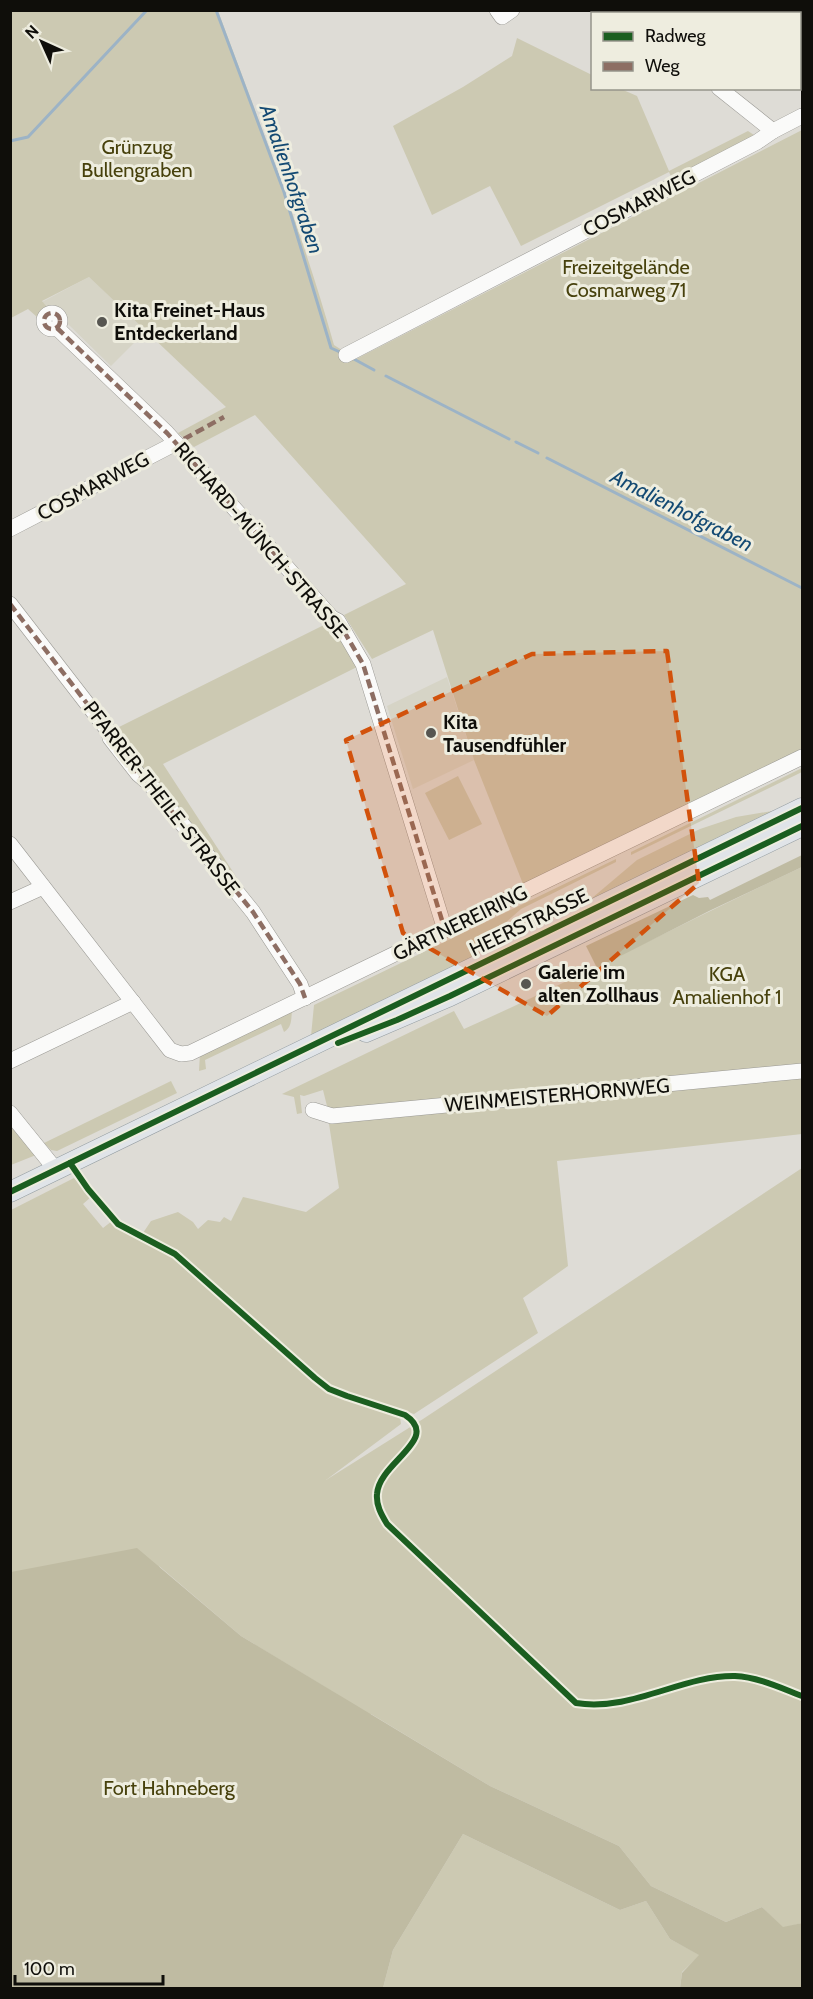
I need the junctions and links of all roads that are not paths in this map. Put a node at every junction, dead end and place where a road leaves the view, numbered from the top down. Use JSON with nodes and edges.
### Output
{"nodes":[{"id":1,"x":722,"y":90,"type":"edge"},
{"id":2,"x":802,"y":116,"type":"edge"},
{"id":3,"x":773,"y":131,"type":"junction"},
{"id":4,"x":57,"y":328,"type":"dead end"},
{"id":5,"x":346,"y":355,"type":"dead end"},
{"id":6,"x":176,"y":443,"type":"junction"},
{"id":7,"x":10,"y":529,"type":"edge"},
{"id":8,"x":10,"y":604,"type":"edge"},
{"id":9,"x":802,"y":758,"type":"edge"},
{"id":10,"x":802,"y":808,"type":"edge"},
{"id":11,"x":802,"y":826,"type":"edge"},
{"id":12,"x":10,"y":844,"type":"edge"},
{"id":13,"x":43,"y":887,"type":"junction"},
{"id":14,"x":10,"y":902,"type":"edge"},
{"id":15,"x":445,"y":930,"type":"junction"},
{"id":16,"x":305,"y":998,"type":"junction"},
{"id":17,"x":133,"y":1002,"type":"junction"},
{"id":18,"x":10,"y":1061,"type":"edge"},
{"id":19,"x":270,"y":1068,"type":"junction"},
{"id":20,"x":802,"y":1071,"type":"edge"},
{"id":21,"x":313,"y":1110,"type":"dead end"},
{"id":22,"x":10,"y":1113,"type":"edge"},
{"id":23,"x":56,"y":1170,"type":"junction"},
{"id":24,"x":10,"y":1192,"type":"edge"}],
"edges":[{"from":1,"to":3,"type":"street"},
{"from":2,"to":3,"type":"street","name":"COSMARWEG"},
{"from":3,"to":5,"type":"street","name":"COSMARWEG"},
{"from":4,"to":6,"type":"street","name":"RICHARD-MÜNCH-STRASSE"},
{"from":6,"to":7,"type":"street","name":"COSMARWEG"},
{"from":6,"to":15,"type":"street","name":"RICHARD-MÜNCH-STRASSE"},
{"from":8,"to":16,"type":"street","name":"PFARRER-THEILE-STRASSE"},
{"from":9,"to":15,"type":"street","name":"GÄRTNEREIRING"},
{"from":10,"to":19,"type":"main road","name":"HEERSTRASSE"},
{"from":11,"to":19,"type":"main road","name":"HEERSTRASSE"},
{"from":12,"to":13,"type":"street","name":"GÄRTNEREIRING"},
{"from":13,"to":14,"type":"street"},
{"from":13,"to":17,"type":"street","name":"GÄRTNEREIRING"},
{"from":15,"to":16,"type":"street","name":"GÄRTNEREIRING"},
{"from":16,"to":17,"type":"street","name":"GÄRTNEREIRING"},
{"from":17,"to":18,"type":"street"},
{"from":19,"to":23,"type":"main road","name":"HEERSTRASSE"},
{"from":20,"to":21,"type":"street","name":"WEINMEISTERHORNWEG"},
{"from":22,"to":23,"type":"street"},
{"from":23,"to":24,"type":"main road","name":"HEERSTRASSE"}]}
